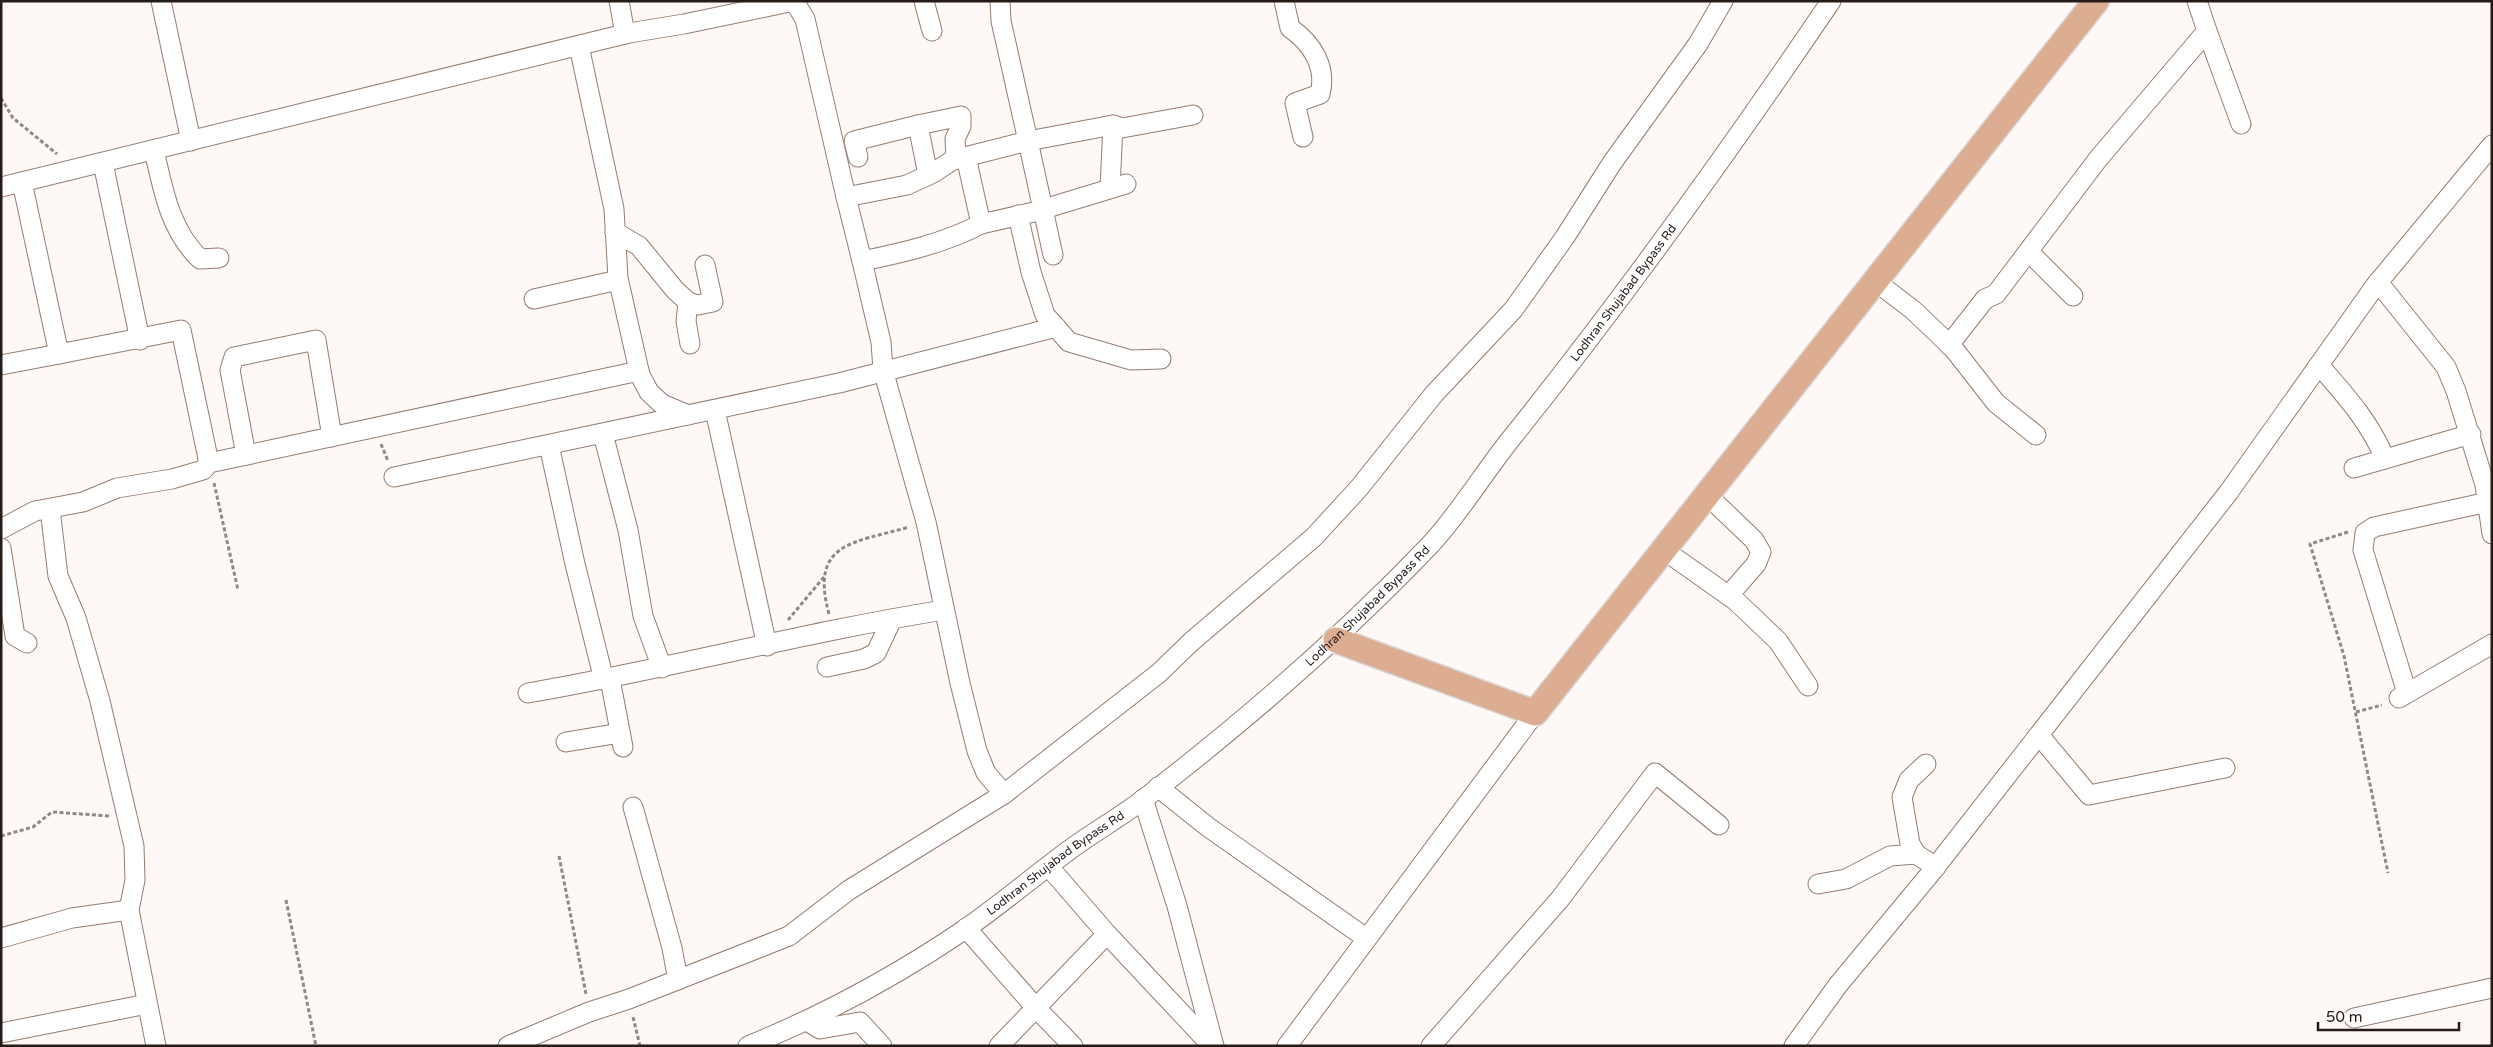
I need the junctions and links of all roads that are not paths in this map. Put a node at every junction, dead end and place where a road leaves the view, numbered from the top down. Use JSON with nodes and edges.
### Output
{"nodes":[{"id":1,"x":161,"y":1,"type":"edge"},
{"id":2,"x":619,"y":1,"type":"edge"},
{"id":3,"x":794,"y":1,"type":"edge"},
{"id":4,"x":924,"y":1,"type":"edge"},
{"id":5,"x":1000,"y":1,"type":"edge"},
{"id":6,"x":1284,"y":1,"type":"edge"},
{"id":7,"x":1723,"y":1,"type":"edge"},
{"id":8,"x":1830,"y":1,"type":"edge"},
{"id":9,"x":2096,"y":1,"type":"edge"},
{"id":10,"x":2197,"y":1,"type":"edge"},
{"id":11,"x":932,"y":31,"type":"dead end"},
{"id":12,"x":2207,"y":31,"type":"junction"},
{"id":13,"x":625,"y":34,"type":"junction"},
{"id":14,"x":579,"y":46,"type":"junction"},
{"id":15,"x":1193,"y":115,"type":"dead end"},
{"id":16,"x":2241,"y":124,"type":"dead end"},
{"id":17,"x":918,"y":125,"type":"junction"},
{"id":18,"x":1113,"y":125,"type":"junction"},
{"id":19,"x":1303,"y":137,"type":"dead end"},
{"id":20,"x":191,"y":141,"type":"junction"},
{"id":21,"x":1028,"y":141,"type":"junction"},
{"id":22,"x":2492,"y":145,"type":"edge"},
{"id":23,"x":154,"y":150,"type":"junction"},
{"id":24,"x":858,"y":157,"type":"dead end"},
{"id":25,"x":961,"y":158,"type":"junction"},
{"id":26,"x":103,"y":163,"type":"junction"},
{"id":27,"x":928,"y":176,"type":"junction"},
{"id":28,"x":22,"y":182,"type":"junction"},
{"id":29,"x":1,"y":188,"type":"edge"},
{"id":30,"x":846,"y":197,"type":"junction"},
{"id":31,"x":1041,"y":210,"type":"junction"},
{"id":32,"x":1018,"y":216,"type":"junction"},
{"id":33,"x":981,"y":224,"type":"junction"},
{"id":34,"x":615,"y":232,"type":"junction"},
{"id":35,"x":2028,"y":252,"type":"junction"},
{"id":36,"x":1053,"y":255,"type":"dead end"},
{"id":37,"x":219,"y":258,"type":"dead end"},
{"id":38,"x":862,"y":261,"type":"junction"},
{"id":39,"x":705,"y":266,"type":"dead end"},
{"id":40,"x":618,"y":280,"type":"junction"},
{"id":41,"x":1875,"y":281,"type":"junction"},
{"id":42,"x":2378,"y":282,"type":"junction"},
{"id":43,"x":2073,"y":296,"type":"dead end"},
{"id":44,"x":534,"y":299,"type":"dead end"},
{"id":45,"x":688,"y":302,"type":"junction"},
{"id":46,"x":1056,"y":327,"type":"junction"},
{"id":47,"x":140,"y":340,"type":"junction"},
{"id":48,"x":690,"y":344,"type":"dead end"},
{"id":49,"x":1949,"y":345,"type":"junction"},
{"id":50,"x":59,"y":354,"type":"junction"},
{"id":51,"x":1161,"y":359,"type":"dead end"},
{"id":52,"x":1,"y":365,"type":"edge"},
{"id":53,"x":2319,"y":365,"type":"junction"},
{"id":54,"x":882,"y":370,"type":"junction"},
{"id":55,"x":639,"y":371,"type":"junction"},
{"id":56,"x":715,"y":410,"type":"junction"},
{"id":57,"x":688,"y":415,"type":"junction"},
{"id":58,"x":603,"y":434,"type":"junction"},
{"id":59,"x":2470,"y":434,"type":"junction"},
{"id":60,"x":2036,"y":435,"type":"dead end"},
{"id":61,"x":332,"y":437,"type":"junction"},
{"id":62,"x":549,"y":445,"type":"junction"},
{"id":63,"x":246,"y":455,"type":"junction"},
{"id":64,"x":2385,"y":459,"type":"junction"},
{"id":65,"x":209,"y":463,"type":"junction"},
{"id":66,"x":2354,"y":468,"type":"dead end"},
{"id":67,"x":394,"y":476,"type":"road end"},
{"id":68,"x":2488,"y":490,"type":"edge"},
{"id":69,"x":1707,"y":495,"type":"junction"},
{"id":70,"x":50,"y":509,"type":"junction"},
{"id":71,"x":1,"y":530,"type":"edge"},
{"id":72,"x":2492,"y":534,"type":"edge"},
{"id":73,"x":1,"y":548,"type":"edge"},
{"id":74,"x":1664,"y":550,"type":"junction"},
{"id":75,"x":1729,"y":595,"type":"junction"},
{"id":76,"x":944,"y":610,"type":"junction"},
{"id":77,"x":892,"y":619,"type":"junction"},
{"id":78,"x":1336,"y":640,"type":"junction"},
{"id":79,"x":26,"y":644,"type":"dead end"},
{"id":80,"x":2492,"y":644,"type":"edge"},
{"id":81,"x":767,"y":646,"type":"junction"},
{"id":82,"x":827,"y":667,"type":"dead end"},
{"id":83,"x":662,"y":668,"type":"junction"},
{"id":84,"x":607,"y":679,"type":"junction"},
{"id":85,"x":1808,"y":686,"type":"dead end"},
{"id":86,"x":528,"y":693,"type":"dead end"},
{"id":87,"x":1535,"y":713,"type":"junction"},
{"id":88,"x":2039,"y":735,"type":"junction"},
{"id":89,"x":566,"y":742,"type":"dead end"},
{"id":90,"x":1926,"y":764,"type":"dead end"},
{"id":91,"x":2225,"y":768,"type":"dead end"},
{"id":92,"x":1158,"y":787,"type":"junction"},
{"id":93,"x":1004,"y":794,"type":"junction"},
{"id":94,"x":1143,"y":799,"type":"junction"},
{"id":95,"x":632,"y":807,"type":"dead end"},
{"id":96,"x":1719,"y":826,"type":"dead end"},
{"id":97,"x":1916,"y":854,"type":"junction"},
{"id":98,"x":1049,"y":867,"type":"junction"},
{"id":99,"x":1936,"y":867,"type":"junction"},
{"id":100,"x":1818,"y":884,"type":"dead end"},
{"id":101,"x":129,"y":910,"type":"junction"},
{"id":102,"x":966,"y":928,"type":"junction"},
{"id":103,"x":1107,"y":934,"type":"junction"},
{"id":104,"x":1,"y":938,"type":"edge"},
{"id":105,"x":1366,"y":938,"type":"junction"},
{"id":106,"x":678,"y":980,"type":"junction"},
{"id":107,"x":2492,"y":988,"type":"edge"},
{"id":108,"x":147,"y":1004,"type":"junction"},
{"id":109,"x":1037,"y":1009,"type":"junction"},
{"id":110,"x":2354,"y":1018,"type":"dead end"},
{"id":111,"x":807,"y":1021,"type":"junction"},
{"id":112,"x":1,"y":1033,"type":"edge"},
{"id":113,"x":750,"y":1045,"type":"edge"},
{"id":114,"x":156,"y":1046,"type":"edge"},
{"id":115,"x":508,"y":1046,"type":"edge"},
{"id":116,"x":882,"y":1046,"type":"edge"},
{"id":117,"x":999,"y":1046,"type":"edge"},
{"id":118,"x":1074,"y":1046,"type":"edge"},
{"id":119,"x":1213,"y":1046,"type":"edge"},
{"id":120,"x":1287,"y":1046,"type":"edge"},
{"id":121,"x":1432,"y":1046,"type":"edge"},
{"id":122,"x":1794,"y":1046,"type":"edge"}],
"edges":[{"from":1,"to":20,"type":"street"},
{"from":2,"to":13,"type":"street"},
{"from":3,"to":13,"type":"street"},
{"from":3,"to":30,"type":"street"},
{"from":4,"to":11,"type":"street"},
{"from":5,"to":21,"type":"street"},
{"from":6,"to":19,"type":"street"},
{"from":7,"to":93,"type":"street"},
{"from":8,"to":78,"type":"street","name":"Lodhran Shujabad Bypass Rd"},
{"from":9,"to":41,"type":"main road"},
{"from":10,"to":12,"type":"street"},
{"from":12,"to":16,"type":"street"},
{"from":12,"to":35,"type":"street"},
{"from":13,"to":14,"type":"street"},
{"from":14,"to":20,"type":"street"},
{"from":14,"to":34,"type":"street"},
{"from":15,"to":18,"type":"street"},
{"from":17,"to":24,"type":"street"},
{"from":17,"to":25,"type":"street"},
{"from":17,"to":27,"type":"street"},
{"from":18,"to":21,"type":"street"},
{"from":18,"to":31,"type":"street"},
{"from":20,"to":23,"type":"street"},
{"from":21,"to":25,"type":"street"},
{"from":21,"to":31,"type":"street"},
{"from":22,"to":42,"type":"street"},
{"from":23,"to":26,"type":"street"},
{"from":23,"to":37,"type":"street"},
{"from":25,"to":27,"type":"street"},
{"from":25,"to":33,"type":"street"},
{"from":26,"to":28,"type":"street"},
{"from":26,"to":47,"type":"street"},
{"from":27,"to":30,"type":"street"},
{"from":28,"to":29,"type":"street"},
{"from":28,"to":50,"type":"street"},
{"from":30,"to":38,"type":"street"},
{"from":31,"to":32,"type":"street"},
{"from":31,"to":36,"type":"street"},
{"from":32,"to":33,"type":"street"},
{"from":32,"to":46,"type":"street"},
{"from":33,"to":38,"type":"street"},
{"from":34,"to":40,"type":"street"},
{"from":34,"to":45,"type":"street"},
{"from":35,"to":43,"type":"street"},
{"from":35,"to":49,"type":"street"},
{"from":38,"to":54,"type":"street"},
{"from":39,"to":45,"type":"street"},
{"from":40,"to":44,"type":"street"},
{"from":40,"to":55,"type":"street"},
{"from":41,"to":49,"type":"street"},
{"from":41,"to":69,"type":"main road"},
{"from":42,"to":53,"type":"street"},
{"from":42,"to":59,"type":"street"},
{"from":45,"to":48,"type":"street"},
{"from":46,"to":51,"type":"street"},
{"from":46,"to":54,"type":"street"},
{"from":47,"to":50,"type":"street"},
{"from":47,"to":65,"type":"street"},
{"from":49,"to":60,"type":"street"},
{"from":50,"to":52,"type":"street"},
{"from":53,"to":64,"type":"street"},
{"from":53,"to":88,"type":"street"},
{"from":54,"to":56,"type":"street"},
{"from":54,"to":76,"type":"street"},
{"from":55,"to":57,"type":"street"},
{"from":55,"to":61,"type":"street"},
{"from":56,"to":57,"type":"street"},
{"from":56,"to":81,"type":"street"},
{"from":57,"to":58,"type":"street"},
{"from":58,"to":62,"type":"street"},
{"from":58,"to":83,"type":"street"},
{"from":59,"to":64,"type":"street"},
{"from":59,"to":68,"type":"street"},
{"from":61,"to":63,"type":"street"},
{"from":61,"to":63,"type":"street"},
{"from":62,"to":67,"type":"street"},
{"from":62,"to":84,"type":"street"},
{"from":63,"to":65,"type":"street"},
{"from":64,"to":66,"type":"street"},
{"from":65,"to":70,"type":"street"},
{"from":68,"to":72,"type":"street"},
{"from":68,"to":80,"type":"street"},
{"from":69,"to":74,"type":"main road"},
{"from":69,"to":75,"type":"street"},
{"from":70,"to":71,"type":"street"},
{"from":70,"to":101,"type":"street"},
{"from":73,"to":79,"type":"street"},
{"from":74,"to":75,"type":"street"},
{"from":74,"to":87,"type":"main road"},
{"from":75,"to":85,"type":"street"},
{"from":76,"to":77,"type":"street"},
{"from":76,"to":93,"type":"street"},
{"from":77,"to":81,"type":"street"},
{"from":77,"to":82,"type":"street"},
{"from":78,"to":87,"type":"main road"},
{"from":78,"to":92,"type":"street","name":"Lodhran Shujabad Bypass Rd"},
{"from":81,"to":83,"type":"street"},
{"from":83,"to":84,"type":"street"},
{"from":84,"to":86,"type":"street"},
{"from":84,"to":89,"type":"street"},
{"from":87,"to":105,"type":"street"},
{"from":88,"to":91,"type":"street"},
{"from":88,"to":99,"type":"street"},
{"from":90,"to":97,"type":"street"},
{"from":92,"to":94,"type":"street","name":"Lodhran Shujabad Bypass Rd"},
{"from":92,"to":105,"type":"street"},
{"from":93,"to":106,"type":"street"},
{"from":94,"to":98,"type":"street","name":"Lodhran Shujabad Bypass Rd"},
{"from":94,"to":119,"type":"street"},
{"from":95,"to":106,"type":"street"},
{"from":96,"to":121,"type":"street"},
{"from":97,"to":99,"type":"street"},
{"from":97,"to":100,"type":"street"},
{"from":98,"to":102,"type":"street","name":"Lodhran Shujabad Bypass Rd"},
{"from":98,"to":103,"type":"street"},
{"from":99,"to":122,"type":"street"},
{"from":101,"to":104,"type":"street"},
{"from":101,"to":108,"type":"street"},
{"from":102,"to":109,"type":"street"},
{"from":102,"to":111,"type":"street","name":"Lodhran Shujabad Bypass Rd"},
{"from":103,"to":109,"type":"street"},
{"from":103,"to":119,"type":"street"},
{"from":105,"to":120,"type":"street"},
{"from":106,"to":115,"type":"street"},
{"from":107,"to":110,"type":"street"},
{"from":108,"to":112,"type":"street"},
{"from":108,"to":114,"type":"street"},
{"from":109,"to":117,"type":"street"},
{"from":109,"to":118,"type":"street"},
{"from":111,"to":113,"type":"street","name":"Lodhran Shujabad Bypass Rd"},
{"from":111,"to":116,"type":"street"}]}
